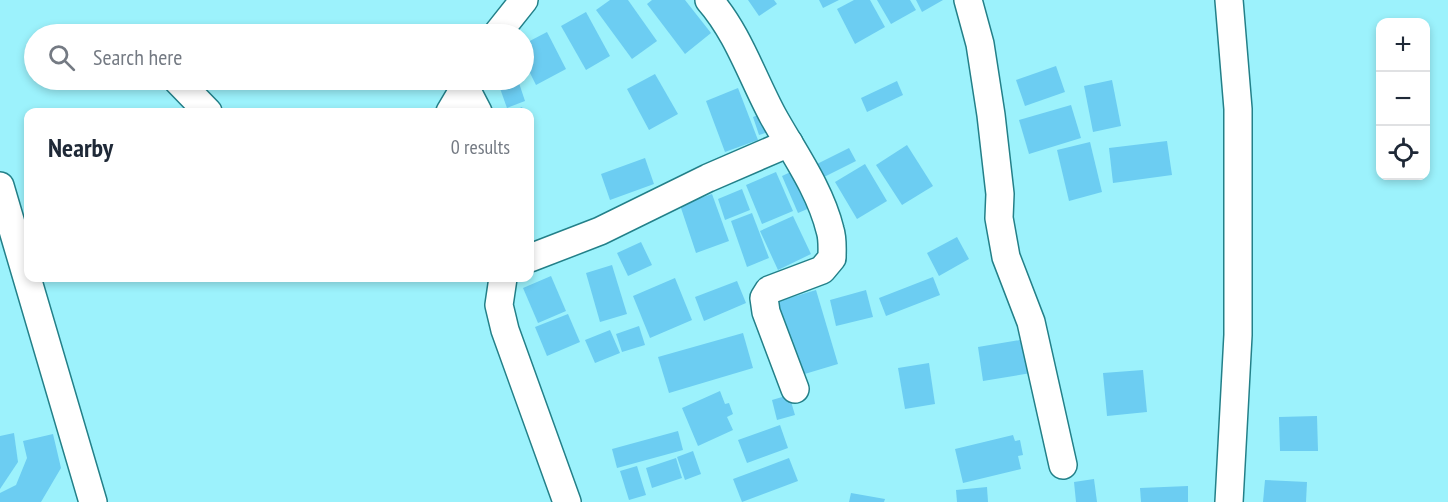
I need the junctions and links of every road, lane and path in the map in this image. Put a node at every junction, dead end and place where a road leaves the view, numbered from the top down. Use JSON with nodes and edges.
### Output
{"nodes":[{"id":1,"x":524,"y":0,"type":"edge"},
{"id":2,"x":708,"y":0,"type":"edge"},
{"id":3,"x":968,"y":0,"type":"edge"},
{"id":4,"x":1229,"y":0,"type":"edge"},
{"id":5,"x":505,"y":24,"type":"edge"},
{"id":6,"x":187,"y":90,"type":"edge"},
{"id":7,"x":463,"y":90,"type":"edge"},
{"id":8,"x":470,"y":90,"type":"edge"},
{"id":9,"x":204,"y":108,"type":"edge"},
{"id":10,"x":452,"y":108,"type":"edge"},
{"id":11,"x":476,"y":108,"type":"edge"},
{"id":12,"x":789,"y":143,"type":"junction"},
{"id":13,"x":0,"y":186,"type":"edge"},
{"id":14,"x":534,"y":256,"type":"edge"},
{"id":15,"x":24,"y":268,"type":"edge"},
{"id":16,"x":28,"y":282,"type":"edge"},
{"id":17,"x":503,"y":282,"type":"edge"},
{"id":18,"x":795,"y":389,"type":"dead end"},
{"id":19,"x":1063,"y":465,"type":"dead end"},
{"id":20,"x":93,"y":502,"type":"edge"},
{"id":21,"x":567,"y":502,"type":"edge"},
{"id":22,"x":1230,"y":502,"type":"edge"}],
"edges":[{"from":1,"to":5,"type":"street"},
{"from":2,"to":12,"type":"street"},
{"from":3,"to":19,"type":"street"},
{"from":4,"to":22,"type":"street"},
{"from":6,"to":9,"type":"street"},
{"from":7,"to":10,"type":"street"},
{"from":8,"to":11,"type":"street"},
{"from":12,"to":14,"type":"street"},
{"from":12,"to":18,"type":"street"},
{"from":13,"to":15,"type":"street"},
{"from":16,"to":20,"type":"street"},
{"from":17,"to":21,"type":"street"}]}
